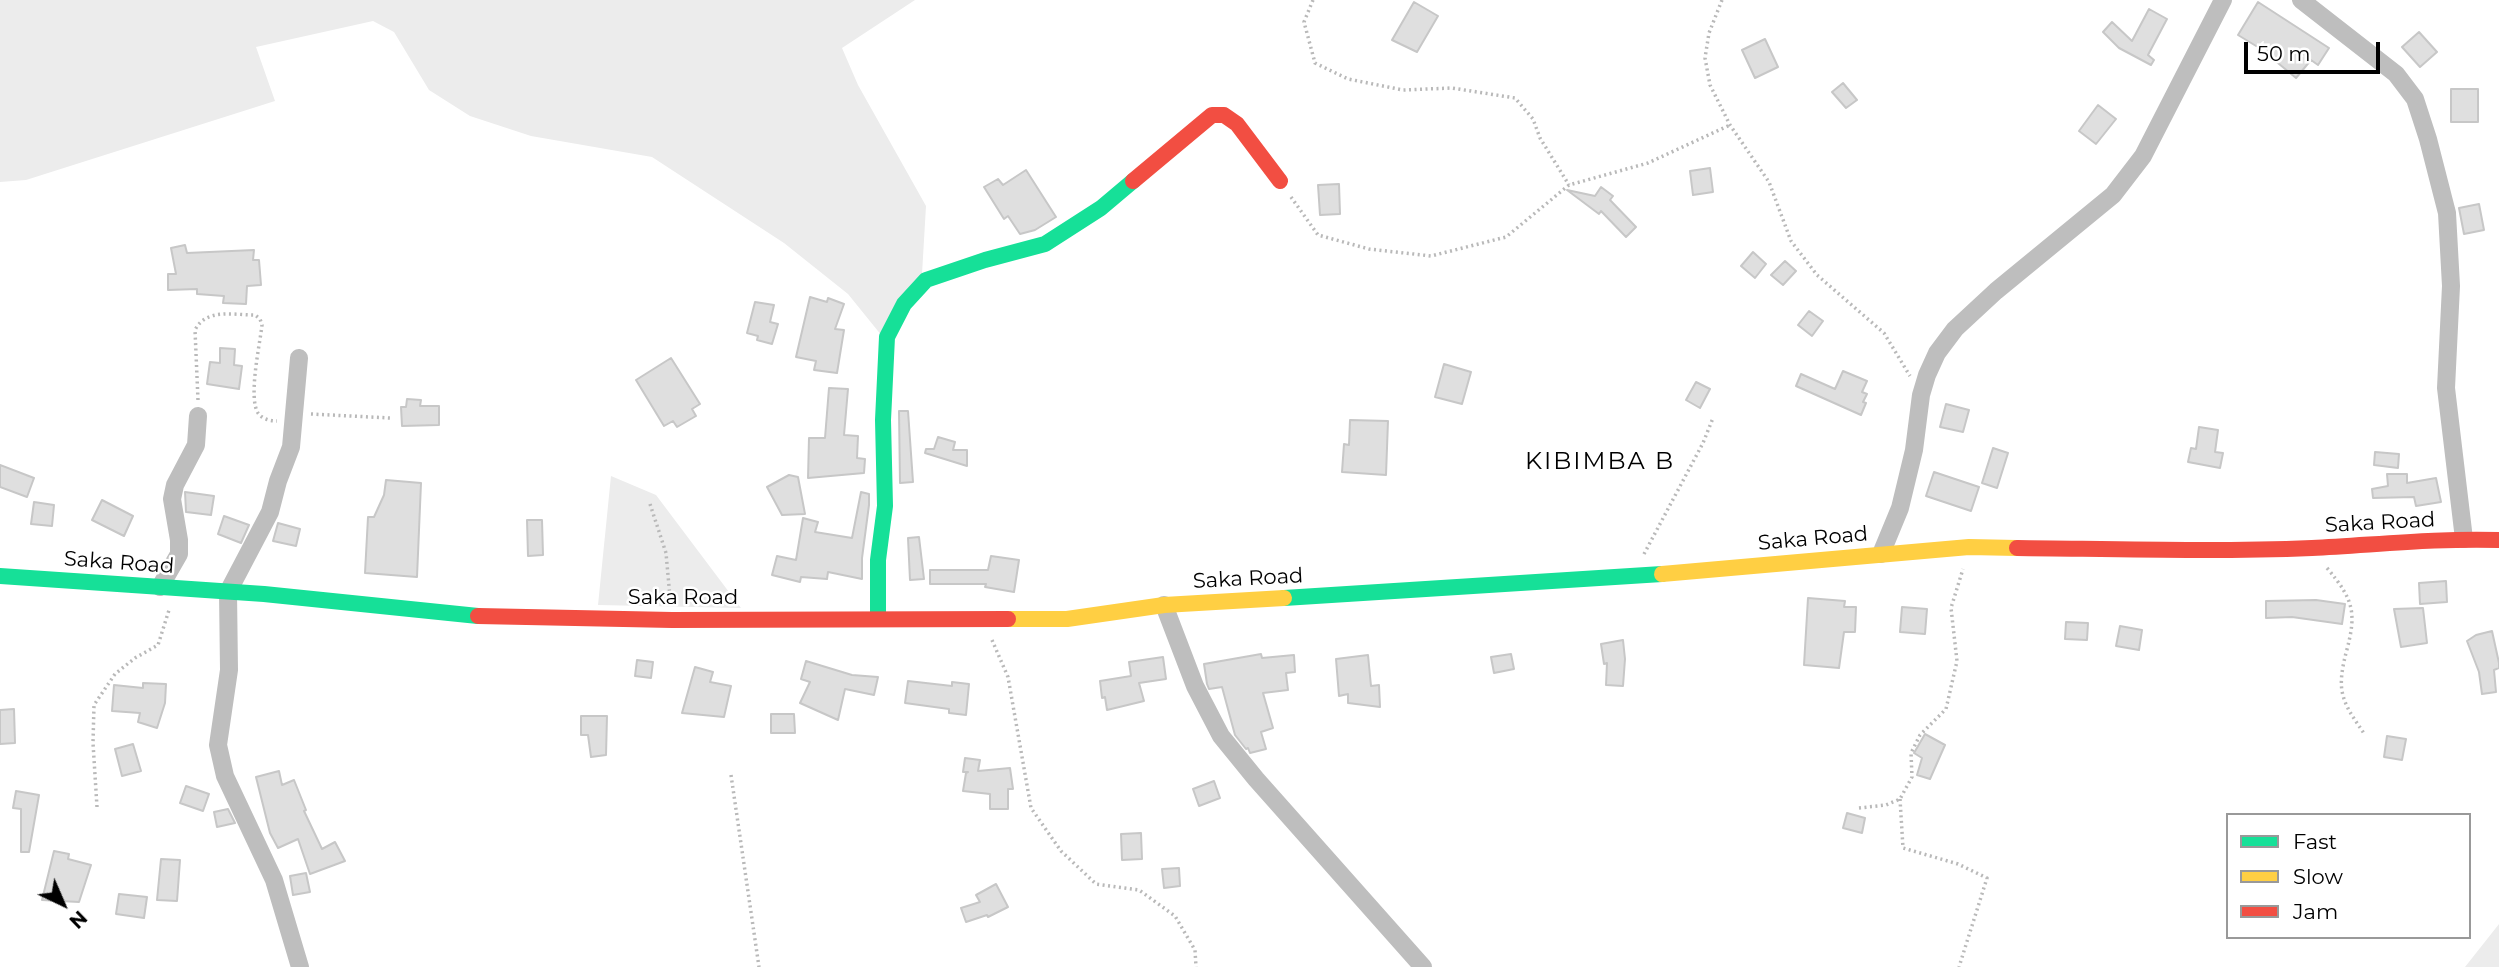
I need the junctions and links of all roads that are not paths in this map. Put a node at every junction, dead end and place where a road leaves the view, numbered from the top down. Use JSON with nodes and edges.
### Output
{"nodes":[{"id":1,"x":2223,"y":0,"type":"edge"},
{"id":2,"x":2301,"y":0,"type":"edge"},
{"id":3,"x":1280,"y":181,"type":"road end"},
{"id":4,"x":299,"y":358,"type":"dead end"},
{"id":5,"x":198,"y":416,"type":"road end"},
{"id":6,"x":2464,"y":539,"type":"junction"},
{"id":7,"x":2499,"y":540,"type":"edge"},
{"id":8,"x":1881,"y":554,"type":"junction"},
{"id":9,"x":0,"y":576,"type":"edge"},
{"id":10,"x":168,"y":587,"type":"junction"},
{"id":11,"x":228,"y":592,"type":"junction"},
{"id":12,"x":1164,"y":605,"type":"junction"},
{"id":13,"x":878,"y":619,"type":"junction"},
{"id":14,"x":300,"y":967,"type":"edge"},
{"id":15,"x":1423,"y":967,"type":"edge"}],
"edges":[{"from":1,"to":8,"type":"street"},
{"from":2,"to":6,"type":"street"},
{"from":3,"to":13,"type":"main road"},
{"from":4,"to":11,"type":"street"},
{"from":5,"to":10,"type":"street"},
{"from":6,"to":7,"type":"main road","name":"Saka Road"},
{"from":6,"to":8,"type":"main road","name":"Saka Road"},
{"from":8,"to":12,"type":"main road","name":"Saka Road"},
{"from":9,"to":10,"type":"main road","name":"Saka Road"},
{"from":10,"to":11,"type":"main road","name":"Saka Road"},
{"from":11,"to":13,"type":"main road","name":"Saka Road"},
{"from":11,"to":14,"type":"street"},
{"from":12,"to":13,"type":"main road","name":"Saka Road"},
{"from":12,"to":15,"type":"street"}]}
